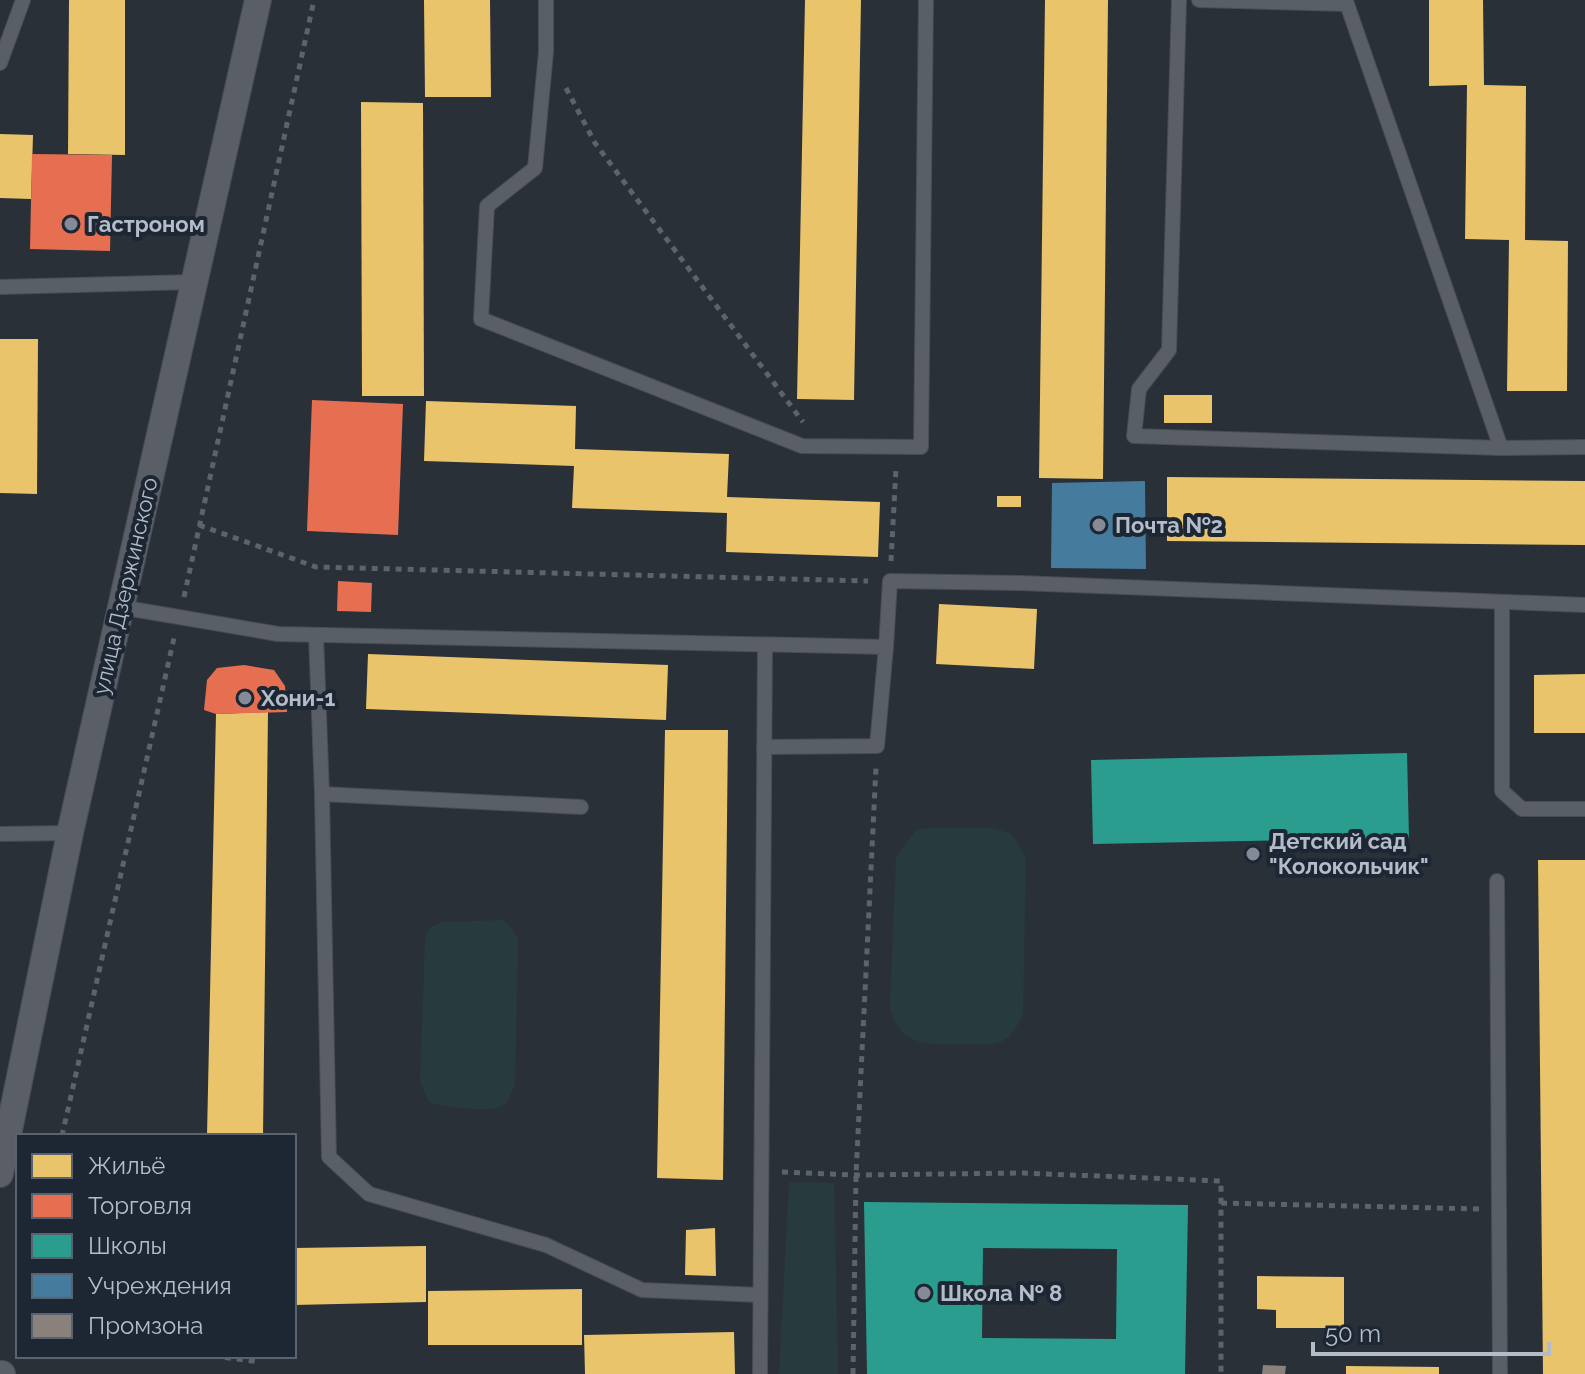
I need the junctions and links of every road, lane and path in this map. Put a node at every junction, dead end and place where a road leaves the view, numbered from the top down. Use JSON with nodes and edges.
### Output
{"nodes":[{"id":1,"x":23,"y":0,"type":"edge"},
{"id":2,"x":258,"y":0,"type":"edge"},
{"id":3,"x":314,"y":0,"type":"edge"},
{"id":4,"x":546,"y":0,"type":"edge"},
{"id":5,"x":926,"y":0,"type":"edge"},
{"id":6,"x":1179,"y":0,"type":"edge"},
{"id":7,"x":1199,"y":0,"type":"edge"},
{"id":8,"x":546,"y":52,"type":"junction"},
{"id":9,"x":0,"y":63,"type":"edge"},
{"id":10,"x":193,"y":282,"type":"junction"},
{"id":11,"x":0,"y":287,"type":"edge"},
{"id":12,"x":824,"y":446,"type":"junction"},
{"id":13,"x":897,"y":447,"type":"junction"},
{"id":14,"x":1585,"y":447,"type":"edge"},
{"id":15,"x":1501,"y":448,"type":"junction"},
{"id":16,"x":199,"y":525,"type":"junction"},
{"id":17,"x":890,"y":581,"type":"junction"},
{"id":18,"x":1502,"y":603,"type":"junction"},
{"id":19,"x":1585,"y":605,"type":"edge"},
{"id":20,"x":120,"y":607,"type":"junction"},
{"id":21,"x":179,"y":617,"type":"junction"},
{"id":22,"x":316,"y":635,"type":"junction"},
{"id":23,"x":765,"y":646,"type":"junction"},
{"id":24,"x":886,"y":647,"type":"junction"},
{"id":25,"x":877,"y":746,"type":"junction"},
{"id":26,"x":764,"y":747,"type":"junction"},
{"id":27,"x":322,"y":794,"type":"junction"},
{"id":28,"x":581,"y":807,"type":"dead end"},
{"id":29,"x":1585,"y":809,"type":"edge"},
{"id":30,"x":70,"y":833,"type":"junction"},
{"id":31,"x":0,"y":834,"type":"edge"},
{"id":32,"x":1497,"y":881,"type":"dead end"},
{"id":33,"x":62,"y":1134,"type":"edge"},
{"id":34,"x":761,"y":1171,"type":"junction"},
{"id":35,"x":0,"y":1174,"type":"edge"},
{"id":36,"x":856,"y":1175,"type":"junction"},
{"id":37,"x":1221,"y":1203,"type":"junction"},
{"id":38,"x":1499,"y":1209,"type":"junction"},
{"id":39,"x":760,"y":1295,"type":"junction"},
{"id":40,"x":229,"y":1358,"type":"edge"},
{"id":41,"x":260,"y":1362,"type":"dead end"},
{"id":42,"x":760,"y":1374,"type":"edge"},
{"id":43,"x":853,"y":1374,"type":"edge"},
{"id":44,"x":1221,"y":1374,"type":"edge"},
{"id":45,"x":1500,"y":1374,"type":"edge"}],
"edges":[{"from":1,"to":9,"type":"lane"},
{"from":2,"to":10,"type":"street","name":"улица Дзержинского"},
{"from":3,"to":16,"type":"path"},
{"from":4,"to":8,"type":"lane"},
{"from":5,"to":13,"type":"lane"},
{"from":6,"to":15,"type":"lane"},
{"from":7,"to":15,"type":"lane"},
{"from":8,"to":12,"type":"path"},
{"from":8,"to":12,"type":"lane"},
{"from":10,"to":11,"type":"lane"},
{"from":10,"to":20,"type":"street","name":"улица Дзержинского"},
{"from":12,"to":13,"type":"lane"},
{"from":13,"to":17,"type":"path"},
{"from":14,"to":15,"type":"lane"},
{"from":16,"to":17,"type":"path"},
{"from":16,"to":21,"type":"path"},
{"from":17,"to":18,"type":"lane"},
{"from":17,"to":24,"type":"lane"},
{"from":18,"to":19,"type":"lane"},
{"from":18,"to":29,"type":"lane"},
{"from":20,"to":21,"type":"lane"},
{"from":20,"to":30,"type":"street","name":"улица Дзержинского"},
{"from":21,"to":22,"type":"lane"},
{"from":21,"to":33,"type":"path"},
{"from":22,"to":23,"type":"lane"},
{"from":22,"to":27,"type":"lane"},
{"from":23,"to":24,"type":"lane"},
{"from":23,"to":26,"type":"lane"},
{"from":24,"to":25,"type":"lane"},
{"from":25,"to":26,"type":"lane"},
{"from":25,"to":36,"type":"path"},
{"from":26,"to":34,"type":"lane"},
{"from":27,"to":28,"type":"lane"},
{"from":27,"to":39,"type":"lane"},
{"from":30,"to":31,"type":"lane"},
{"from":30,"to":35,"type":"street","name":"улица Дзержинского"},
{"from":32,"to":38,"type":"lane"},
{"from":34,"to":36,"type":"path"},
{"from":34,"to":39,"type":"lane"},
{"from":36,"to":37,"type":"path"},
{"from":36,"to":43,"type":"path"},
{"from":37,"to":38,"type":"path"},
{"from":37,"to":44,"type":"path"},
{"from":38,"to":45,"type":"lane"},
{"from":39,"to":42,"type":"lane"},
{"from":40,"to":41,"type":"path"}]}
